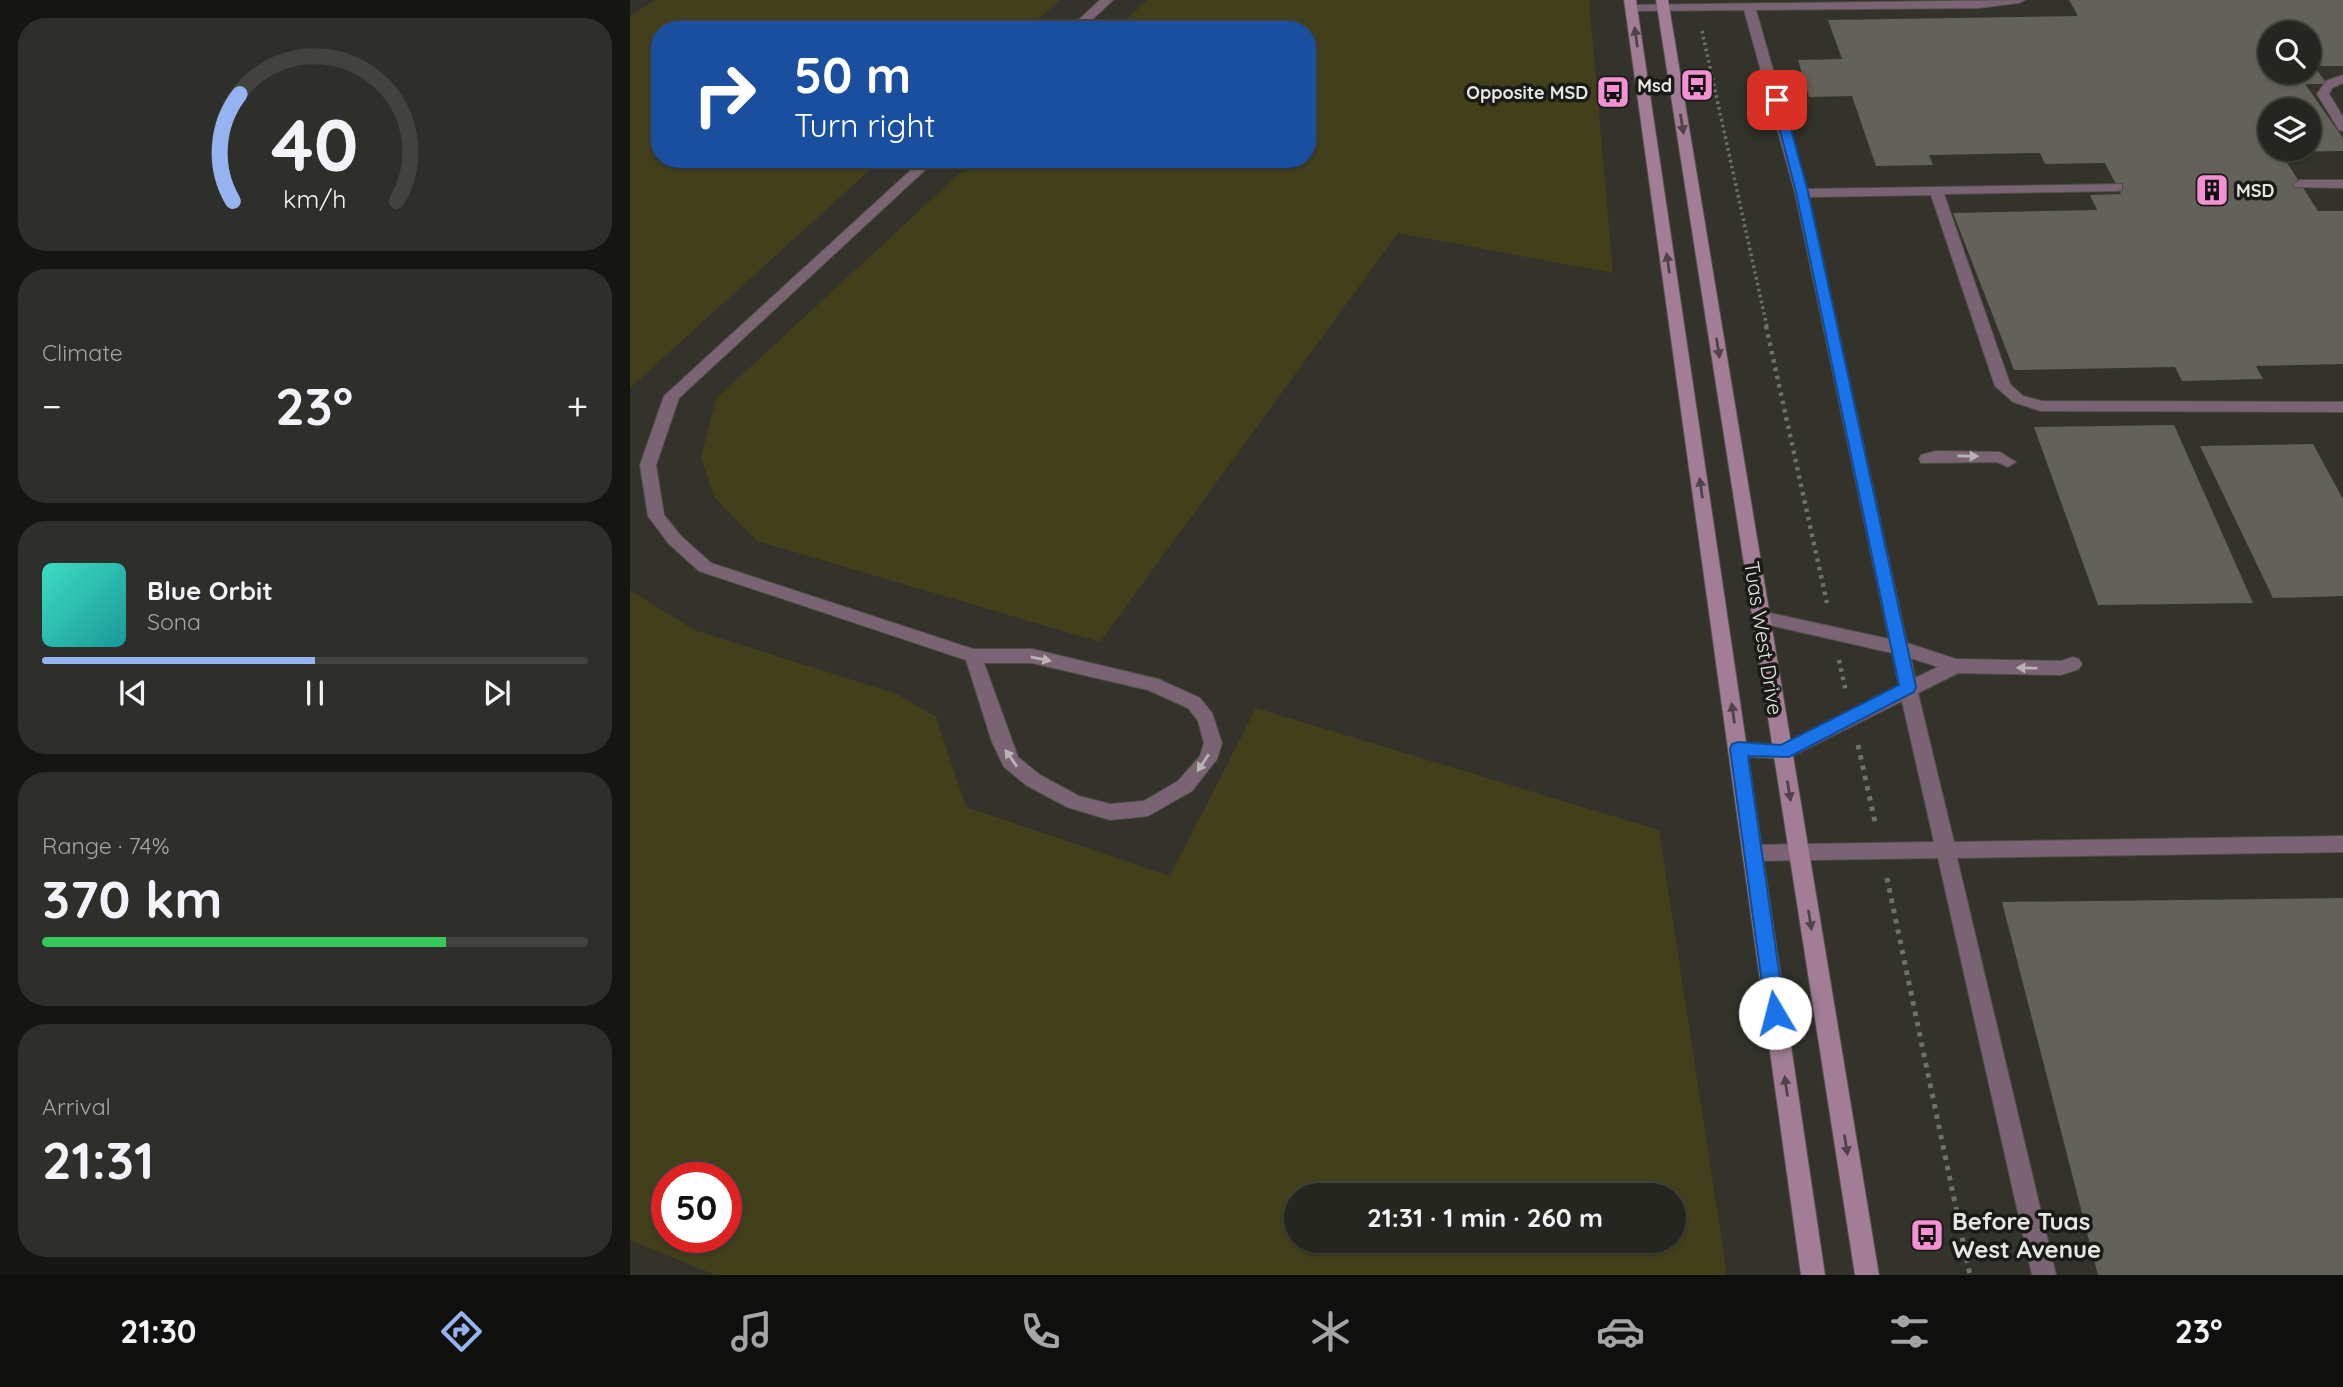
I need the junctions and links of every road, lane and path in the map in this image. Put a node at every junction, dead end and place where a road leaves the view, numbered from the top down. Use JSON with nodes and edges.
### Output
{"nodes":[{"id":1,"x":1107,"y":0,"type":"edge"},
{"id":2,"x":2019,"y":0,"type":"edge"},
{"id":3,"x":1891,"y":3,"type":"edge"},
{"id":4,"x":1977,"y":3,"type":"edge"},
{"id":5,"x":1631,"y":4,"type":"edge"},
{"id":6,"x":1663,"y":4,"type":"edge"},
{"id":7,"x":1749,"y":7,"type":"junction"},
{"id":8,"x":1084,"y":21,"type":"edge"},
{"id":9,"x":2343,"y":79,"type":"edge"},
{"id":10,"x":2343,"y":127,"type":"edge"},
{"id":11,"x":921,"y":168,"type":"edge"},
{"id":12,"x":2300,"y":184,"type":"dead end"},
{"id":13,"x":2343,"y":184,"type":"edge"},
{"id":14,"x":2117,"y":187,"type":"dead end"},
{"id":15,"x":1936,"y":190,"type":"junction"},
{"id":16,"x":1802,"y":192,"type":"junction"},
{"id":17,"x":2343,"y":407,"type":"edge"},
{"id":18,"x":1927,"y":458,"type":"dead end"},
{"id":19,"x":2008,"y":462,"type":"dead end"},
{"id":20,"x":1761,"y":617,"type":"junction"},
{"id":21,"x":1901,"y":648,"type":"junction"},
{"id":22,"x":973,"y":656,"type":"junction"},
{"id":23,"x":2073,"y":664,"type":"dead end"},
{"id":24,"x":1956,"y":666,"type":"junction"},
{"id":25,"x":1908,"y":687,"type":"junction"},
{"id":26,"x":1738,"y":749,"type":"junction"},
{"id":27,"x":1783,"y":752,"type":"junction"},
{"id":28,"x":2343,"y":844,"type":"edge"},
{"id":29,"x":1945,"y":850,"type":"junction"},
{"id":30,"x":1753,"y":853,"type":"junction"},
{"id":31,"x":1799,"y":853,"type":"junction"},
{"id":32,"x":1813,"y":1275,"type":"edge"},
{"id":33,"x":1867,"y":1275,"type":"edge"},
{"id":34,"x":2044,"y":1275,"type":"edge"}],
"edges":[{"from":1,"to":8,"type":"lane"},
{"from":2,"to":4,"type":"lane"},
{"from":3,"to":4,"type":"lane"},
{"from":3,"to":7,"type":"lane"},
{"from":5,"to":6,"type":"lane"},
{"from":26,"to":5,"type":"main road","name":"Tuas West Drive","one_way":true},
{"from":6,"to":7,"type":"lane"},
{"from":6,"to":20,"type":"main road","name":"Tuas West Drive","one_way":true},
{"from":7,"to":16,"type":"lane"},
{"from":9,"to":10,"type":"lane"},
{"from":11,"to":22,"type":"lane"},
{"from":12,"to":13,"type":"lane"},
{"from":14,"to":15,"type":"lane"},
{"from":15,"to":16,"type":"lane"},
{"from":15,"to":17,"type":"lane"},
{"from":16,"to":21,"type":"lane"},
{"from":18,"to":19,"type":"lane","one_way":true},
{"from":20,"to":21,"type":"lane"},
{"from":20,"to":27,"type":"main road","name":"Tuas West Drive"},
{"from":21,"to":24,"type":"lane"},
{"from":21,"to":25,"type":"lane"},
{"from":22,"to":22,"type":"lane","one_way":true},
{"from":23,"to":24,"type":"lane","one_way":true},
{"from":24,"to":25,"type":"lane"},
{"from":25,"to":27,"type":"lane"},
{"from":25,"to":29,"type":"lane"},
{"from":26,"to":27,"type":"lane"},
{"from":26,"to":30,"type":"main road","name":"Tuas West Drive"},
{"from":27,"to":31,"type":"main road","name":"Tuas West Drive","one_way":true},
{"from":28,"to":29,"type":"lane"},
{"from":29,"to":31,"type":"lane"},
{"from":29,"to":34,"type":"lane"},
{"from":30,"to":31,"type":"lane"},
{"from":32,"to":30,"type":"main road","name":"Tuas West Drive","one_way":true},
{"from":31,"to":33,"type":"main road","name":"Tuas West Drive","one_way":true}]}
